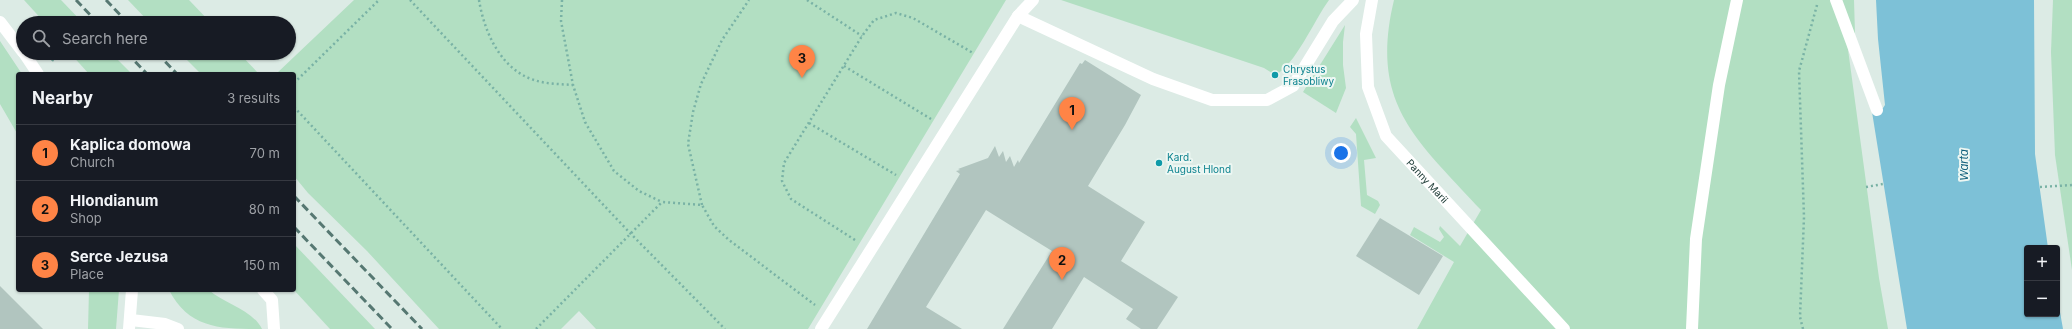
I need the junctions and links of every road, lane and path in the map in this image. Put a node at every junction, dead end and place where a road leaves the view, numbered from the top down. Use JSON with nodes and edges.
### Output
{"nodes":[{"id":1,"x":379,"y":0,"type":"edge"},
{"id":2,"x":410,"y":0,"type":"edge"},
{"id":3,"x":478,"y":0,"type":"edge"},
{"id":4,"x":562,"y":0,"type":"edge"},
{"id":5,"x":749,"y":0,"type":"edge"},
{"id":6,"x":807,"y":0,"type":"edge"},
{"id":7,"x":1033,"y":0,"type":"edge"},
{"id":8,"x":1353,"y":0,"type":"edge"},
{"id":9,"x":1372,"y":0,"type":"edge"},
{"id":10,"x":1737,"y":0,"type":"edge"},
{"id":11,"x":1818,"y":0,"type":"edge"},
{"id":12,"x":1836,"y":0,"type":"edge"},
{"id":13,"x":1018,"y":16,"type":"junction"},
{"id":14,"x":0,"y":22,"type":"edge"},
{"id":15,"x":862,"y":36,"type":"junction"},
{"id":16,"x":16,"y":44,"type":"edge"},
{"id":17,"x":28,"y":60,"type":"edge"},
{"id":18,"x":988,"y":63,"type":"junction"},
{"id":19,"x":844,"y":66,"type":"junction"},
{"id":20,"x":37,"y":72,"type":"edge"},
{"id":21,"x":296,"y":81,"type":"edge"},
{"id":22,"x":573,"y":85,"type":"junction"},
{"id":23,"x":296,"y":109,"type":"edge"},
{"id":24,"x":1877,"y":110,"type":"dead end"},
{"id":25,"x":809,"y":123,"type":"junction"},
{"id":26,"x":947,"y":129,"type":"junction"},
{"id":27,"x":1883,"y":184,"type":"dead end"},
{"id":28,"x":912,"y":185,"type":"junction"},
{"id":29,"x":2072,"y":185,"type":"edge"},
{"id":30,"x":1866,"y":187,"type":"dead end"},
{"id":31,"x":2040,"y":187,"type":"dead end"},
{"id":32,"x":662,"y":202,"type":"junction"},
{"id":33,"x":702,"y":205,"type":"junction"},
{"id":34,"x":630,"y":233,"type":"junction"},
{"id":35,"x":871,"y":249,"type":"junction"},
{"id":36,"x":132,"y":292,"type":"edge"},
{"id":37,"x":265,"y":292,"type":"edge"},
{"id":38,"x":829,"y":316,"type":"junction"},
{"id":39,"x":130,"y":325,"type":"edge"},
{"id":40,"x":178,"y":329,"type":"edge"},
{"id":41,"x":274,"y":329,"type":"edge"},
{"id":42,"x":502,"y":329,"type":"edge"},
{"id":43,"x":536,"y":329,"type":"edge"},
{"id":44,"x":725,"y":329,"type":"edge"},
{"id":45,"x":821,"y":329,"type":"edge"},
{"id":46,"x":1564,"y":329,"type":"edge"},
{"id":47,"x":1692,"y":329,"type":"edge"},
{"id":48,"x":1804,"y":329,"type":"edge"}],
"edges":[{"from":1,"to":21,"type":"path"},
{"from":2,"to":34,"type":"path"},
{"from":3,"to":22,"type":"path"},
{"from":4,"to":22,"type":"path"},
{"from":5,"to":33,"type":"path"},
{"from":6,"to":15,"type":"path"},
{"from":7,"to":13,"type":"street"},
{"from":8,"to":13,"type":"street"},
{"from":9,"to":46,"type":"street","name":"Panny Marii"},
{"from":10,"to":47,"type":"street"},
{"from":11,"to":48,"type":"path"},
{"from":12,"to":24,"type":"street"},
{"from":13,"to":18,"type":"street"},
{"from":14,"to":16,"type":"street"},
{"from":15,"to":18,"type":"path"},
{"from":15,"to":19,"type":"path"},
{"from":17,"to":20,"type":"street"},
{"from":18,"to":26,"type":"street"},
{"from":19,"to":25,"type":"path"},
{"from":19,"to":26,"type":"path"},
{"from":22,"to":32,"type":"path"},
{"from":23,"to":42,"type":"path"},
{"from":25,"to":28,"type":"path"},
{"from":25,"to":35,"type":"path"},
{"from":26,"to":28,"type":"street"},
{"from":27,"to":30,"type":"path"},
{"from":28,"to":35,"type":"street"},
{"from":29,"to":31,"type":"path"},
{"from":32,"to":33,"type":"path"},
{"from":32,"to":34,"type":"path"},
{"from":33,"to":38,"type":"path"},
{"from":34,"to":43,"type":"path"},
{"from":34,"to":44,"type":"path"},
{"from":35,"to":38,"type":"street"},
{"from":36,"to":39,"type":"street"},
{"from":37,"to":41,"type":"street"},
{"from":38,"to":45,"type":"street"},
{"from":39,"to":40,"type":"street"}]}
